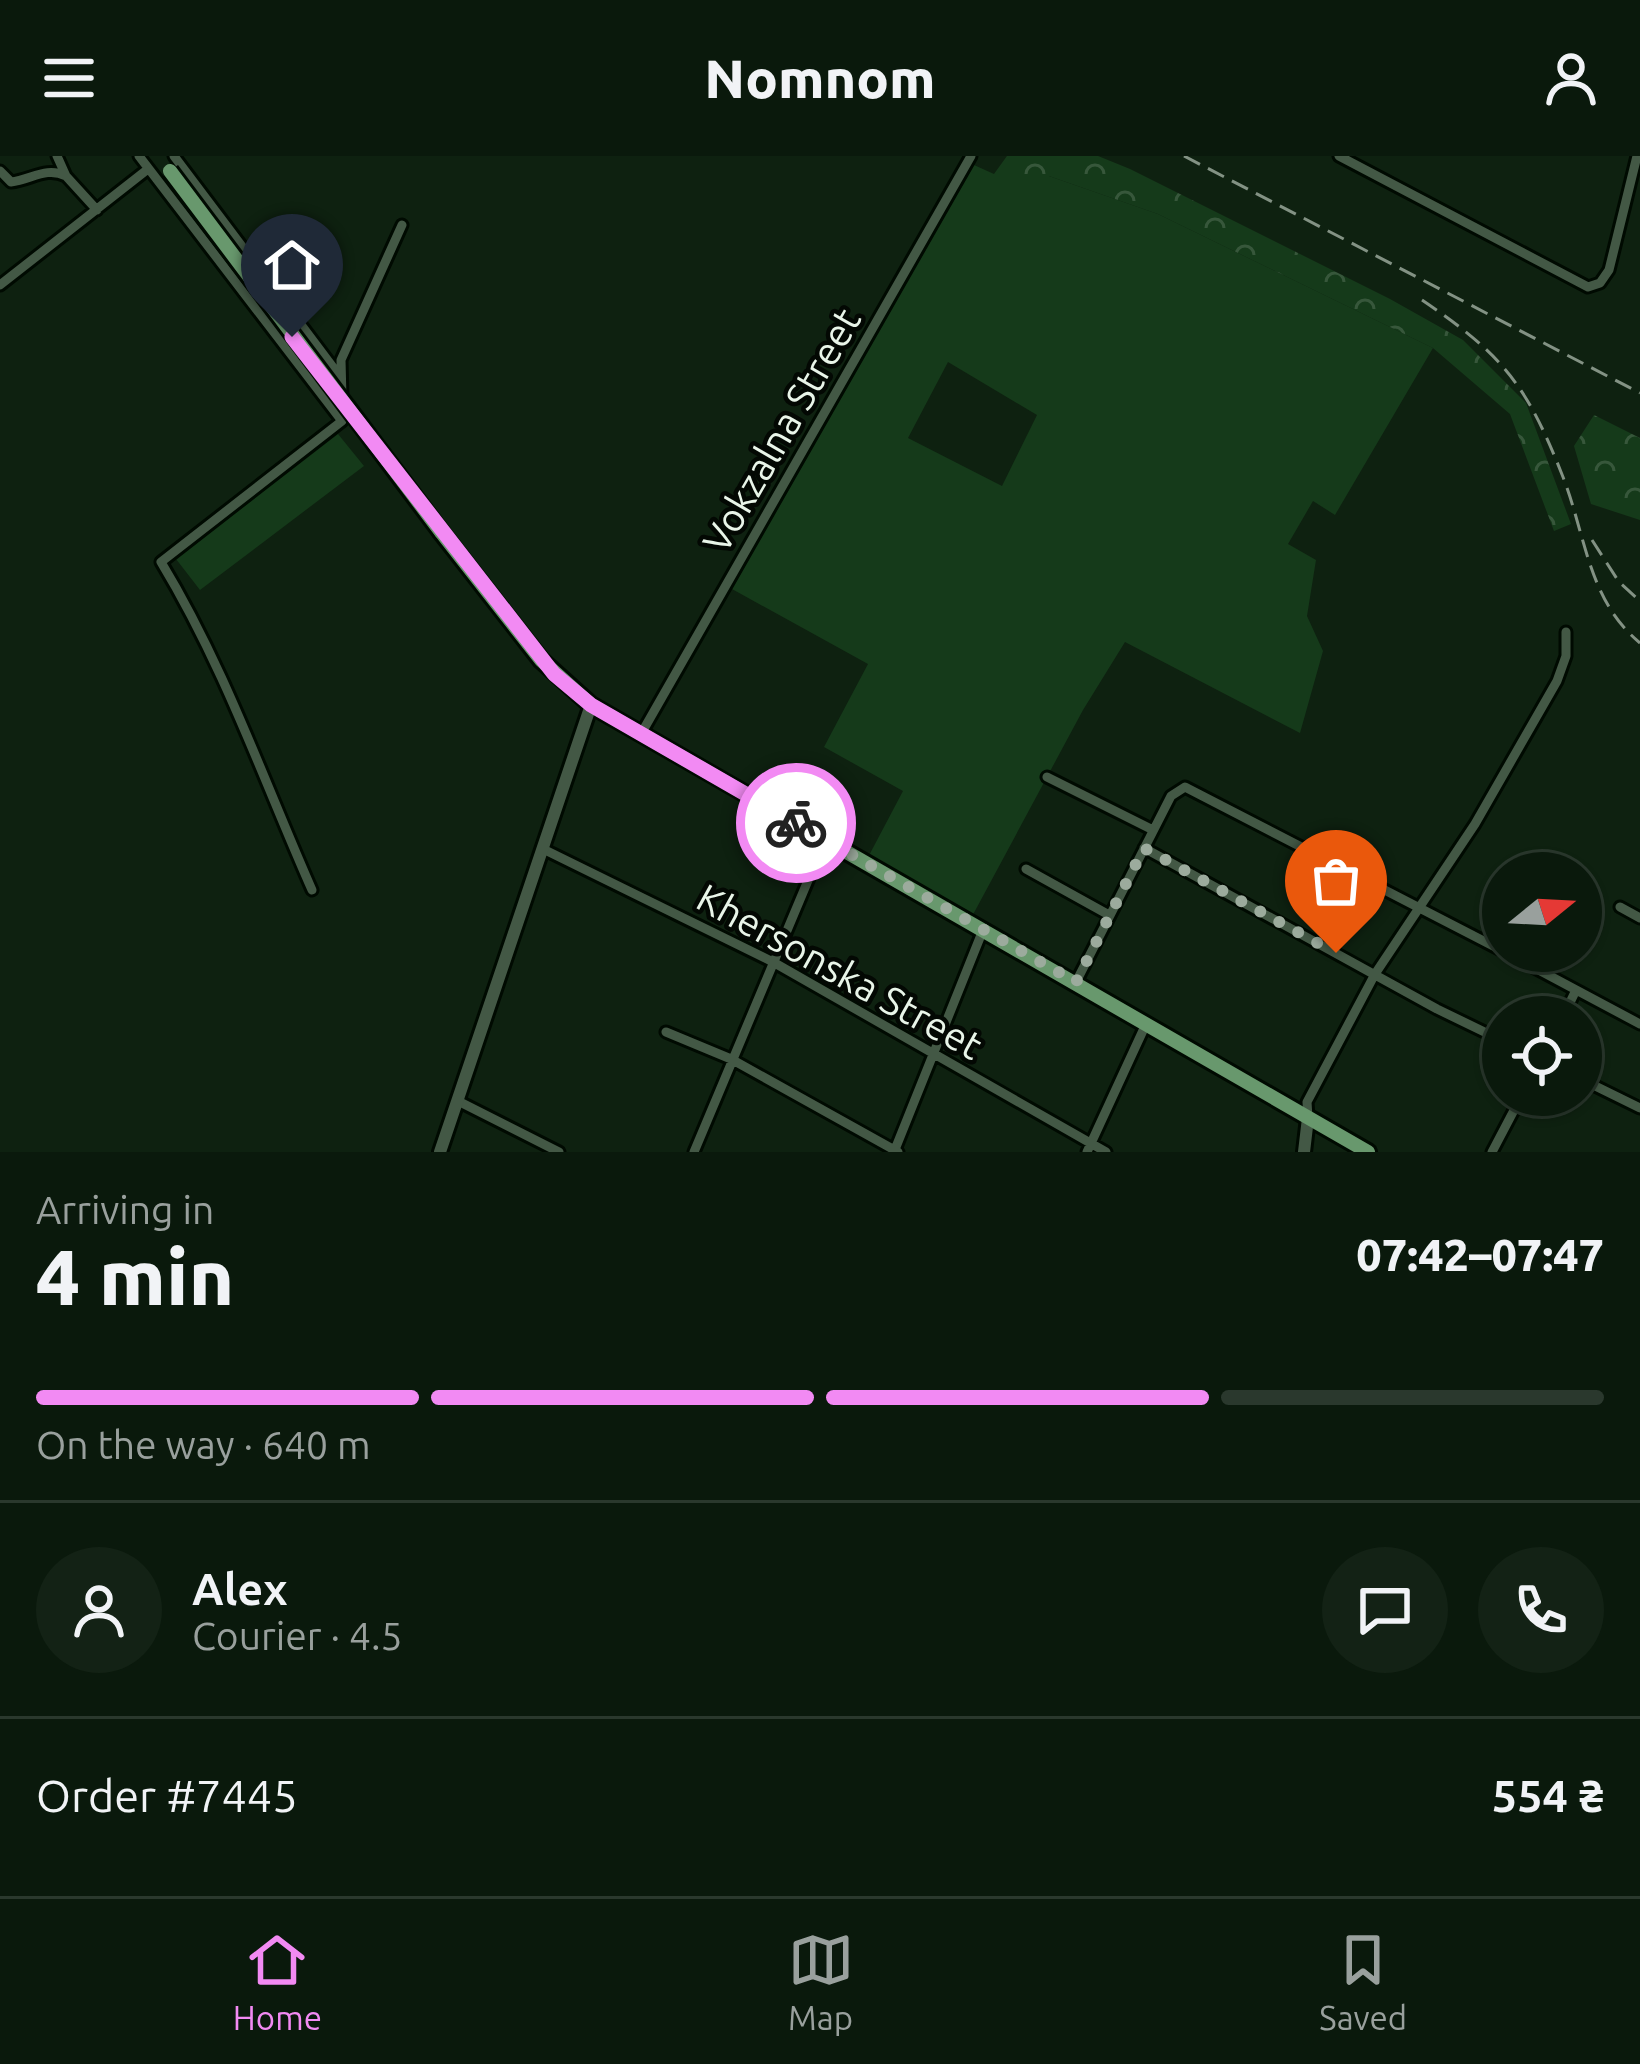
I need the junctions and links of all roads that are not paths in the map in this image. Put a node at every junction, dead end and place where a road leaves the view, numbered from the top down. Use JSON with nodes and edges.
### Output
{"nodes":[{"id":1,"x":56,"y":156,"type":"edge"},
{"id":2,"x":139,"y":156,"type":"edge"},
{"id":3,"x":159,"y":156,"type":"edge"},
{"id":4,"x":971,"y":156,"type":"edge"},
{"id":5,"x":1339,"y":156,"type":"edge"},
{"id":6,"x":1637,"y":156,"type":"edge"},
{"id":7,"x":172,"y":164,"type":"edge"},
{"id":8,"x":148,"y":169,"type":"junction"},
{"id":9,"x":0,"y":171,"type":"edge"},
{"id":10,"x":66,"y":176,"type":"junction"},
{"id":11,"x":97,"y":210,"type":"junction"},
{"id":12,"x":402,"y":225,"type":"dead end"},
{"id":13,"x":236,"y":239,"type":"junction"},
{"id":14,"x":217,"y":254,"type":"junction"},
{"id":15,"x":0,"y":285,"type":"edge"},
{"id":16,"x":341,"y":378,"type":"junction"},
{"id":17,"x":342,"y":422,"type":"junction"},
{"id":18,"x":1566,"y":632,"type":"dead end"},
{"id":19,"x":591,"y":705,"type":"junction"},
{"id":20,"x":641,"y":734,"type":"junction"},
{"id":21,"x":1047,"y":777,"type":"dead end"},
{"id":22,"x":1153,"y":830,"type":"junction"},
{"id":23,"x":825,"y":840,"type":"junction"},
{"id":24,"x":1144,"y":848,"type":"junction"},
{"id":25,"x":543,"y":849,"type":"junction"},
{"id":26,"x":1026,"y":869,"type":"dead end"},
{"id":27,"x":312,"y":890,"type":"dead end"},
{"id":28,"x":1418,"y":905,"type":"junction"},
{"id":29,"x":1620,"y":907,"type":"dead end"},
{"id":30,"x":1109,"y":915,"type":"junction"},
{"id":31,"x":1640,"y":918,"type":"edge"},
{"id":32,"x":983,"y":930,"type":"junction"},
{"id":33,"x":1482,"y":940,"type":"edge"},
{"id":34,"x":773,"y":962,"type":"junction"},
{"id":35,"x":1542,"y":972,"type":"edge"},
{"id":36,"x":1375,"y":974,"type":"junction"},
{"id":37,"x":1076,"y":982,"type":"junction"},
{"id":38,"x":1576,"y":990,"type":"junction"},
{"id":39,"x":1573,"y":996,"type":"edge"},
{"id":40,"x":1146,"y":1024,"type":"junction"},
{"id":41,"x":1640,"y":1024,"type":"edge"},
{"id":42,"x":1482,"y":1030,"type":"edge"},
{"id":43,"x":667,"y":1032,"type":"dead end"},
{"id":44,"x":934,"y":1057,"type":"junction"},
{"id":45,"x":731,"y":1059,"type":"junction"},
{"id":46,"x":1602,"y":1089,"type":"edge"},
{"id":47,"x":458,"y":1101,"type":"junction"},
{"id":48,"x":1640,"y":1108,"type":"edge"},
{"id":49,"x":1511,"y":1116,"type":"edge"},
{"id":50,"x":1307,"y":1118,"type":"junction"},
{"id":51,"x":1088,"y":1148,"type":"edge"},
{"id":52,"x":896,"y":1151,"type":"edge"},
{"id":53,"x":440,"y":1152,"type":"edge"},
{"id":54,"x":559,"y":1152,"type":"edge"},
{"id":55,"x":694,"y":1152,"type":"edge"},
{"id":56,"x":1106,"y":1152,"type":"edge"},
{"id":57,"x":1304,"y":1152,"type":"edge"},
{"id":58,"x":1368,"y":1152,"type":"edge"},
{"id":59,"x":1492,"y":1152,"type":"edge"}],
"edges":[{"from":1,"to":10,"type":"street"},
{"from":2,"to":8,"type":"street"},
{"from":3,"to":7,"type":"main road"},
{"from":4,"to":20,"type":"street","name":"Vokzalna Street"},
{"from":5,"to":6,"type":"street"},
{"from":7,"to":13,"type":"street"},
{"from":7,"to":19,"type":"main road","bridge":true},
{"from":8,"to":11,"type":"street"},
{"from":8,"to":14,"type":"street"},
{"from":9,"to":10,"type":"street"},
{"from":10,"to":11,"type":"street"},
{"from":11,"to":15,"type":"street"},
{"from":12,"to":16,"type":"street"},
{"from":13,"to":14,"type":"street"},
{"from":13,"to":16,"type":"street"},
{"from":14,"to":17,"type":"street"},
{"from":16,"to":17,"type":"street"},
{"from":17,"to":27,"type":"street"},
{"from":18,"to":28,"type":"street"},
{"from":19,"to":20,"type":"main road"},
{"from":19,"to":25,"type":"main road"},
{"from":20,"to":23,"type":"main road"},
{"from":21,"to":22,"type":"street"},
{"from":22,"to":24,"type":"street"},
{"from":22,"to":28,"type":"street"},
{"from":23,"to":32,"type":"main road"},
{"from":23,"to":34,"type":"street"},
{"from":24,"to":30,"type":"street"},
{"from":24,"to":36,"type":"street"},
{"from":25,"to":34,"type":"street","name":"Khersonska Street"},
{"from":25,"to":47,"type":"main road"},
{"from":26,"to":30,"type":"street"},
{"from":28,"to":33,"type":"street"},
{"from":28,"to":36,"type":"street"},
{"from":29,"to":31,"type":"street"},
{"from":30,"to":37,"type":"street"},
{"from":32,"to":37,"type":"main road"},
{"from":32,"to":44,"type":"street"},
{"from":34,"to":44,"type":"street","name":"Khersonska Street"},
{"from":34,"to":45,"type":"street"},
{"from":35,"to":38,"type":"street"},
{"from":36,"to":42,"type":"street"},
{"from":36,"to":50,"type":"street"},
{"from":37,"to":40,"type":"main road"},
{"from":38,"to":39,"type":"street"},
{"from":38,"to":41,"type":"street"},
{"from":40,"to":50,"type":"main road"},
{"from":40,"to":51,"type":"street"},
{"from":43,"to":45,"type":"street"},
{"from":44,"to":51,"type":"street","name":"Khersonska Street"},
{"from":44,"to":52,"type":"street"},
{"from":45,"to":52,"type":"street"},
{"from":45,"to":55,"type":"street"},
{"from":46,"to":48,"type":"street"},
{"from":47,"to":53,"type":"main road"},
{"from":47,"to":54,"type":"street"},
{"from":49,"to":59,"type":"street"},
{"from":50,"to":57,"type":"main road"},
{"from":50,"to":58,"type":"main road"},
{"from":51,"to":56,"type":"street","name":"Khersonska Street"}]}
